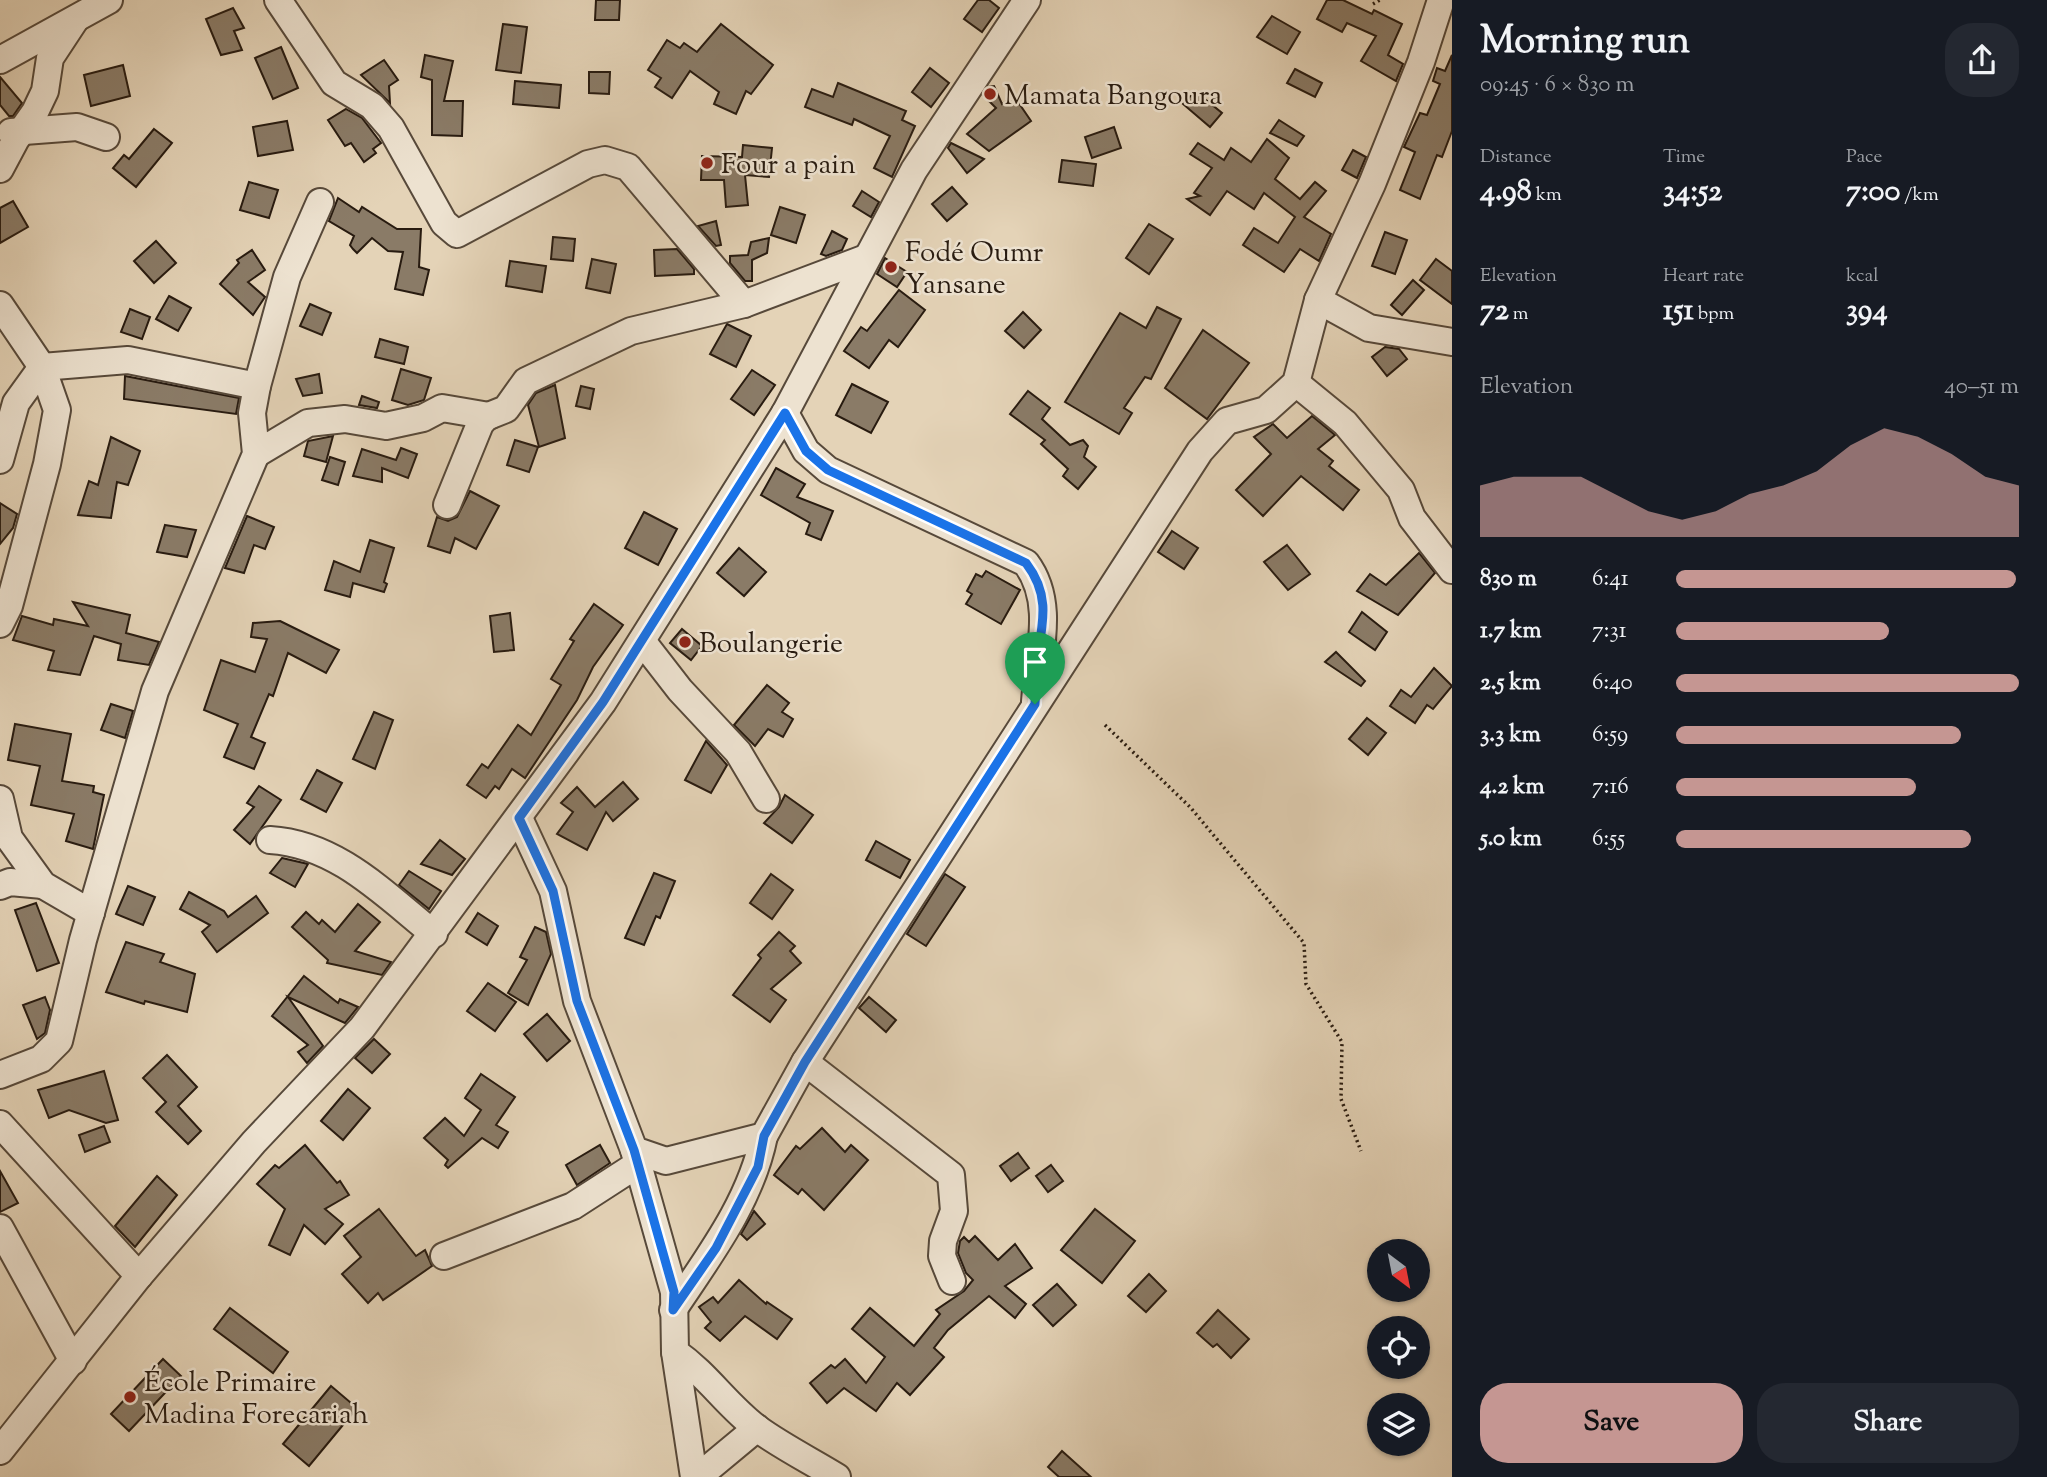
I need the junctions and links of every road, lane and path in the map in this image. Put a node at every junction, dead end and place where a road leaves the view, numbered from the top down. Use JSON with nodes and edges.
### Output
{"nodes":[{"id":1,"x":109,"y":0,"type":"edge"},
{"id":2,"x":278,"y":0,"type":"edge"},
{"id":3,"x":1027,"y":0,"type":"edge"},
{"id":4,"x":1380,"y":0,"type":"edge"},
{"id":5,"x":1441,"y":0,"type":"edge"},
{"id":6,"x":1373,"y":4,"type":"dead end"},
{"id":7,"x":75,"y":20,"type":"junction"},
{"id":8,"x":0,"y":60,"type":"edge"},
{"id":9,"x":11,"y":132,"type":"edge"},
{"id":10,"x":106,"y":137,"type":"dead end"},
{"id":11,"x":0,"y":169,"type":"edge"},
{"id":12,"x":320,"y":202,"type":"dead end"},
{"id":13,"x":866,"y":258,"type":"junction"},
{"id":14,"x":1318,"y":300,"type":"junction"},
{"id":15,"x":744,"y":304,"type":"junction"},
{"id":16,"x":0,"y":305,"type":"edge"},
{"id":17,"x":1452,"y":342,"type":"edge"},
{"id":18,"x":42,"y":367,"type":"junction"},
{"id":19,"x":1296,"y":383,"type":"junction"},
{"id":20,"x":257,"y":386,"type":"junction"},
{"id":21,"x":785,"y":413,"type":"junction"},
{"id":22,"x":489,"y":416,"type":"junction"},
{"id":23,"x":256,"y":454,"type":"junction"},
{"id":24,"x":0,"y":460,"type":"edge"},
{"id":25,"x":447,"y":505,"type":"dead end"},
{"id":26,"x":1452,"y":570,"type":"edge"},
{"id":27,"x":0,"y":624,"type":"edge"},
{"id":28,"x":642,"y":641,"type":"junction"},
{"id":29,"x":1035,"y":704,"type":"junction"},
{"id":30,"x":1105,"y":725,"type":"dead end"},
{"id":31,"x":0,"y":799,"type":"edge"},
{"id":32,"x":766,"y":799,"type":"dead end"},
{"id":33,"x":519,"y":818,"type":"junction"},
{"id":34,"x":270,"y":840,"type":"dead end"},
{"id":35,"x":4,"y":847,"type":"edge"},
{"id":36,"x":43,"y":885,"type":"junction"},
{"id":37,"x":0,"y":886,"type":"edge"},
{"id":38,"x":91,"y":913,"type":"junction"},
{"id":39,"x":434,"y":934,"type":"junction"},
{"id":40,"x":805,"y":1062,"type":"junction"},
{"id":41,"x":0,"y":1075,"type":"edge"},
{"id":42,"x":0,"y":1124,"type":"edge"},
{"id":43,"x":764,"y":1136,"type":"junction"},
{"id":44,"x":1361,"y":1151,"type":"dead end"},
{"id":45,"x":636,"y":1157,"type":"junction"},
{"id":46,"x":0,"y":1228,"type":"edge"},
{"id":47,"x":444,"y":1256,"type":"dead end"},
{"id":48,"x":139,"y":1276,"type":"junction"},
{"id":49,"x":953,"y":1281,"type":"dead end"},
{"id":50,"x":673,"y":1310,"type":"junction"},
{"id":51,"x":676,"y":1352,"type":"junction"},
{"id":52,"x":73,"y":1361,"type":"junction"},
{"id":53,"x":757,"y":1428,"type":"junction"},
{"id":54,"x":0,"y":1451,"type":"edge"},
{"id":55,"x":696,"y":1477,"type":"edge"},
{"id":56,"x":837,"y":1477,"type":"edge"}],
"edges":[{"from":1,"to":7,"type":"street"},
{"from":2,"to":15,"type":"street"},
{"from":3,"to":13,"type":"street"},
{"from":4,"to":6,"type":"path"},
{"from":5,"to":14,"type":"street"},
{"from":7,"to":8,"type":"street"},
{"from":7,"to":9,"type":"street"},
{"from":9,"to":10,"type":"street"},
{"from":9,"to":11,"type":"street"},
{"from":12,"to":20,"type":"street"},
{"from":13,"to":15,"type":"street"},
{"from":13,"to":21,"type":"street"},
{"from":14,"to":17,"type":"street"},
{"from":14,"to":19,"type":"street"},
{"from":15,"to":22,"type":"street"},
{"from":16,"to":18,"type":"street"},
{"from":18,"to":20,"type":"street"},
{"from":18,"to":24,"type":"street"},
{"from":18,"to":27,"type":"street"},
{"from":19,"to":26,"type":"street"},
{"from":19,"to":29,"type":"street"},
{"from":20,"to":23,"type":"street"},
{"from":21,"to":28,"type":"street"},
{"from":21,"to":29,"type":"street"},
{"from":22,"to":23,"type":"street"},
{"from":22,"to":25,"type":"street"},
{"from":23,"to":38,"type":"street"},
{"from":28,"to":32,"type":"street"},
{"from":28,"to":33,"type":"street"},
{"from":29,"to":40,"type":"street"},
{"from":30,"to":44,"type":"path"},
{"from":31,"to":35,"type":"street"},
{"from":33,"to":39,"type":"street"},
{"from":33,"to":45,"type":"street"},
{"from":34,"to":39,"type":"street"},
{"from":35,"to":36,"type":"street"},
{"from":36,"to":37,"type":"street"},
{"from":36,"to":38,"type":"street"},
{"from":38,"to":41,"type":"street"},
{"from":39,"to":48,"type":"street"},
{"from":40,"to":43,"type":"street"},
{"from":40,"to":49,"type":"street"},
{"from":42,"to":48,"type":"street"},
{"from":43,"to":45,"type":"street"},
{"from":43,"to":50,"type":"street"},
{"from":45,"to":47,"type":"street"},
{"from":45,"to":50,"type":"street"},
{"from":46,"to":52,"type":"street"},
{"from":48,"to":52,"type":"street"},
{"from":50,"to":51,"type":"street"},
{"from":51,"to":53,"type":"street"},
{"from":51,"to":55,"type":"street"},
{"from":52,"to":54,"type":"street"},
{"from":53,"to":55,"type":"street"},
{"from":53,"to":56,"type":"street"}]}
